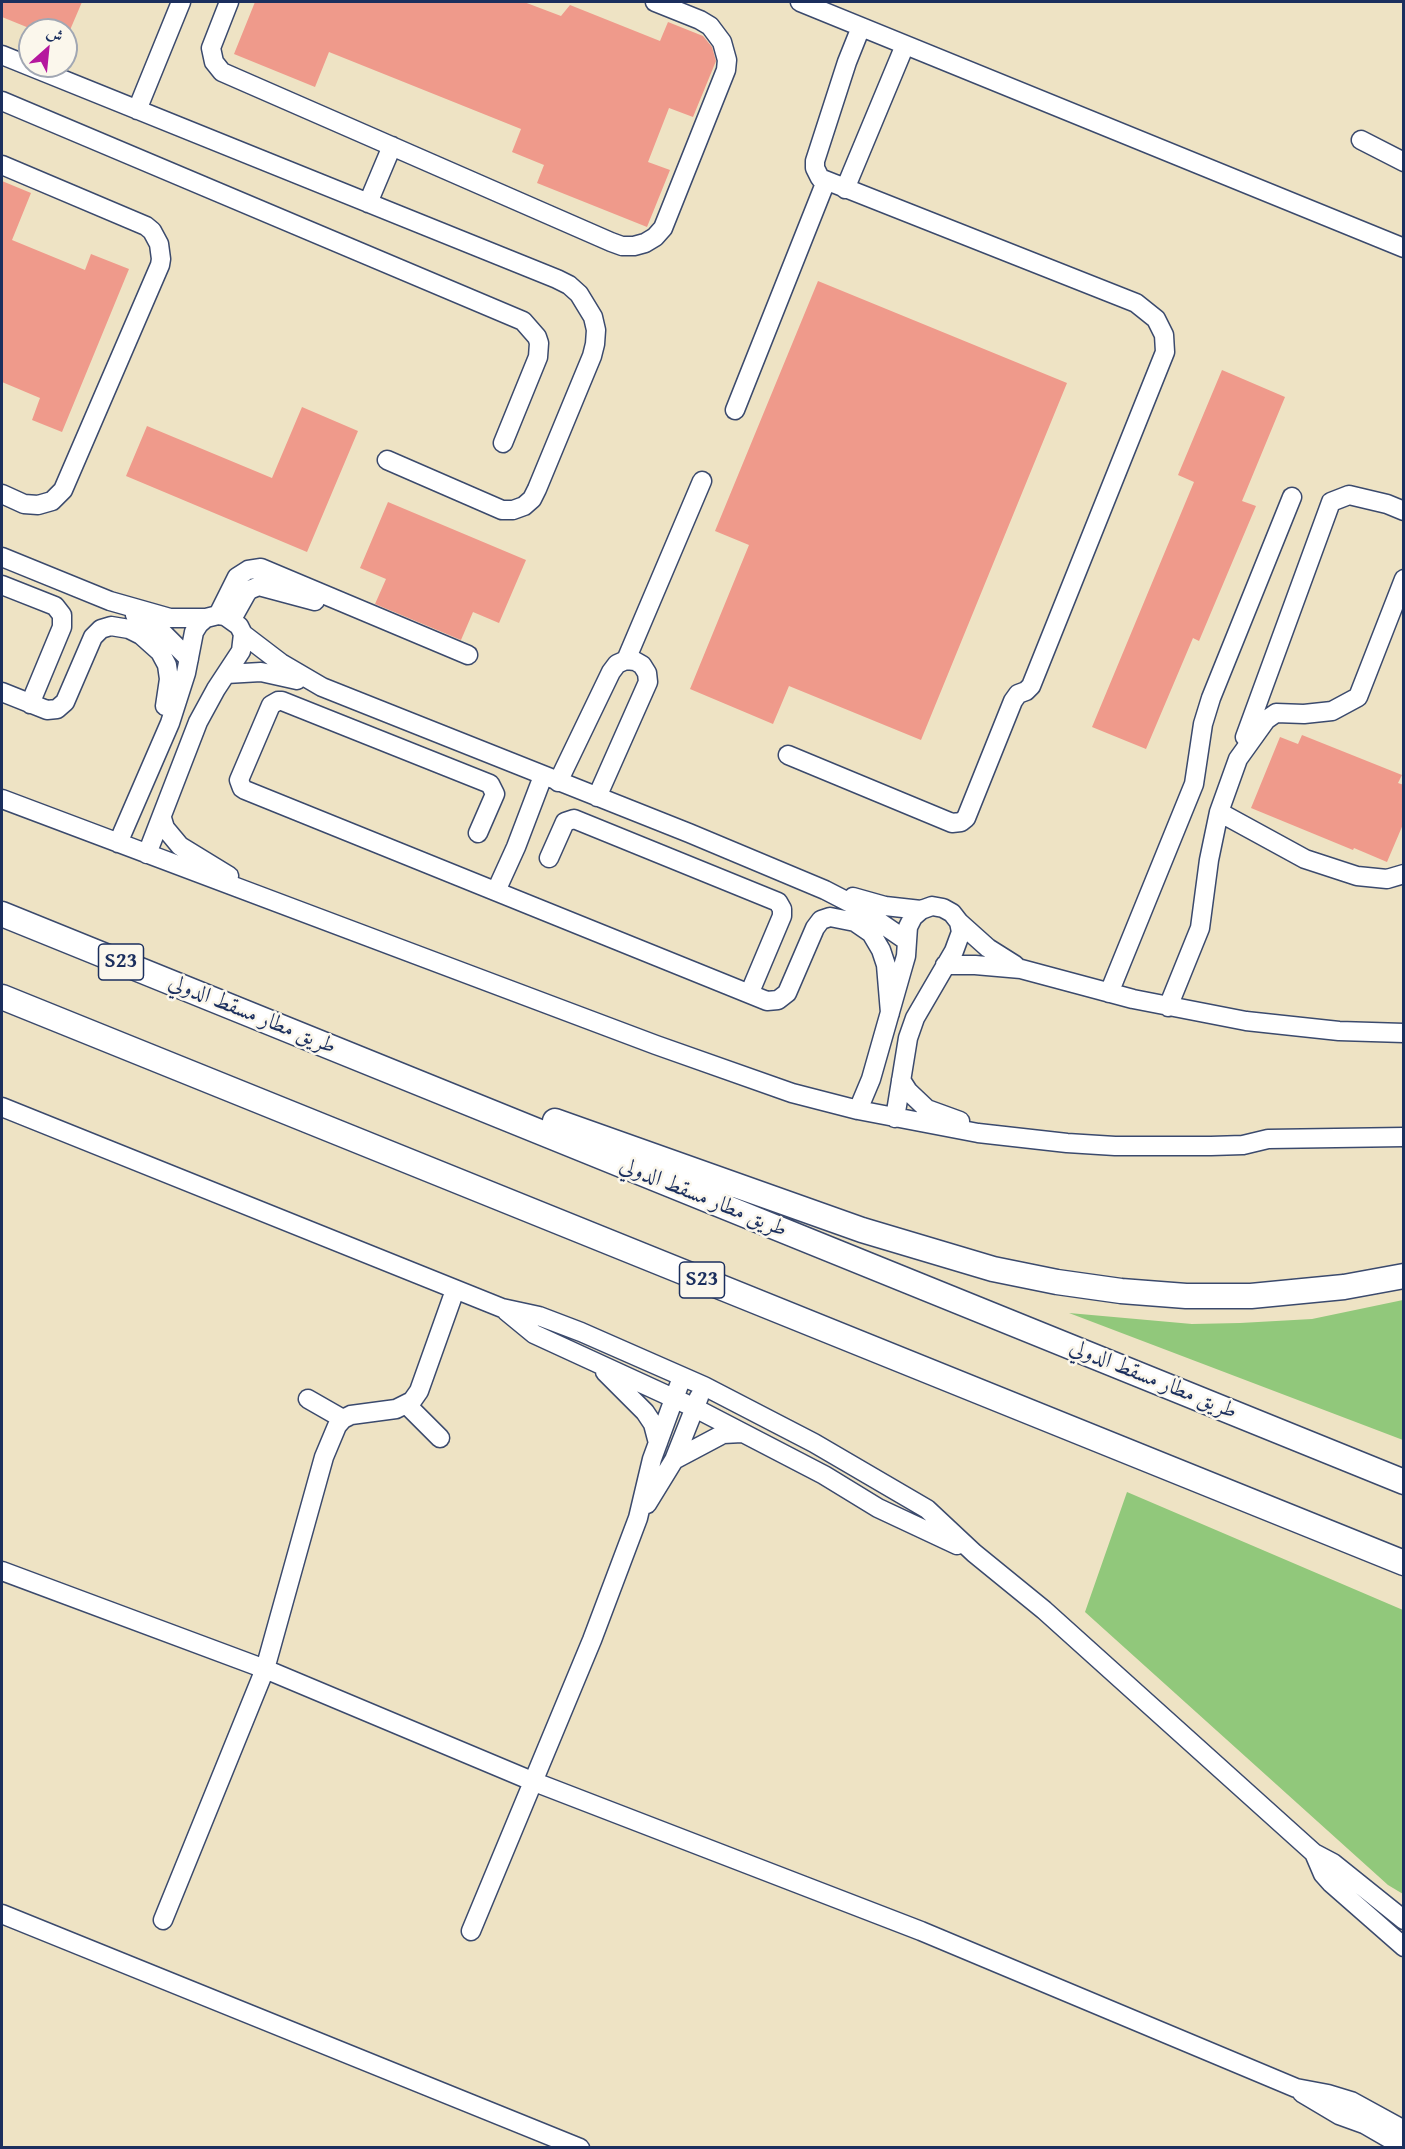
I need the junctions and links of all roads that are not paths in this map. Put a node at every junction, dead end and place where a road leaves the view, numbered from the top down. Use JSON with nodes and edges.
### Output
{"nodes":[{"id":1,"x":181,"y":2,"type":"edge"},
{"id":2,"x":229,"y":2,"type":"edge"},
{"id":3,"x":655,"y":2,"type":"edge"},
{"id":4,"x":807,"y":3,"type":"edge"},
{"id":5,"x":861,"y":27,"type":"junction"},
{"id":6,"x":905,"y":45,"type":"junction"},
{"id":7,"x":2,"y":55,"type":"edge"},
{"id":8,"x":2,"y":101,"type":"edge"},
{"id":9,"x":136,"y":110,"type":"junction"},
{"id":10,"x":1361,"y":140,"type":"dead end"},
{"id":11,"x":392,"y":146,"type":"junction"},
{"id":12,"x":1404,"y":162,"type":"edge"},
{"id":13,"x":2,"y":165,"type":"edge"},
{"id":14,"x":826,"y":181,"type":"junction"},
{"id":15,"x":845,"y":189,"type":"junction"},
{"id":16,"x":368,"y":203,"type":"junction"},
{"id":17,"x":1403,"y":247,"type":"edge"},
{"id":18,"x":735,"y":411,"type":"dead end"},
{"id":19,"x":503,"y":443,"type":"dead end"},
{"id":20,"x":387,"y":460,"type":"dead end"},
{"id":21,"x":702,"y":481,"type":"dead end"},
{"id":22,"x":2,"y":494,"type":"edge"},
{"id":23,"x":1292,"y":497,"type":"dead end"},
{"id":24,"x":1404,"y":511,"type":"edge"},
{"id":25,"x":2,"y":557,"type":"edge"},
{"id":26,"x":1404,"y":579,"type":"edge"},
{"id":27,"x":2,"y":585,"type":"edge"},
{"id":28,"x":110,"y":601,"type":"junction"},
{"id":29,"x":224,"y":622,"type":"junction"},
{"id":30,"x":468,"y":655,"type":"dead end"},
{"id":31,"x":189,"y":659,"type":"junction"},
{"id":32,"x":626,"y":660,"type":"junction"},
{"id":33,"x":226,"y":674,"type":"junction"},
{"id":34,"x":322,"y":687,"type":"junction"},
{"id":35,"x":2,"y":692,"type":"edge"},
{"id":36,"x":30,"y":704,"type":"junction"},
{"id":37,"x":788,"y":755,"type":"dead end"},
{"id":38,"x":1238,"y":759,"type":"junction"},
{"id":39,"x":154,"y":761,"type":"junction"},
{"id":40,"x":551,"y":779,"type":"junction"},
{"id":41,"x":597,"y":797,"type":"junction"},
{"id":42,"x":2,"y":799,"type":"edge"},
{"id":43,"x":1219,"y":812,"type":"junction"},
{"id":44,"x":162,"y":818,"type":"junction"},
{"id":45,"x":478,"y":833,"type":"dead end"},
{"id":46,"x":118,"y":843,"type":"junction"},
{"id":47,"x":147,"y":854,"type":"junction"},
{"id":48,"x":549,"y":858,"type":"dead end"},
{"id":49,"x":1404,"y":874,"type":"edge"},
{"id":50,"x":825,"y":890,"type":"junction"},
{"id":51,"x":496,"y":891,"type":"junction"},
{"id":52,"x":263,"y":897,"type":"junction"},
{"id":53,"x":921,"y":910,"type":"junction"},
{"id":54,"x":2,"y":914,"type":"edge"},
{"id":55,"x":958,"y":922,"type":"junction"},
{"id":56,"x":907,"y":941,"type":"junction"},
{"id":57,"x":945,"y":965,"type":"junction"},
{"id":58,"x":1022,"y":969,"type":"junction"},
{"id":59,"x":750,"y":992,"type":"junction"},
{"id":60,"x":1108,"y":993,"type":"junction"},
{"id":61,"x":2,"y":997,"type":"edge"},
{"id":62,"x":1168,"y":1007,"type":"junction"},
{"id":63,"x":240,"y":1010,"type":"junction"},
{"id":64,"x":890,"y":1013,"type":"junction"},
{"id":65,"x":1404,"y":1033,"type":"edge"},
{"id":66,"x":901,"y":1080,"type":"junction"},
{"id":67,"x":2,"y":1107,"type":"edge"},
{"id":68,"x":858,"y":1110,"type":"junction"},
{"id":69,"x":895,"y":1118,"type":"junction"},
{"id":70,"x":1404,"y":1137,"type":"edge"},
{"id":71,"x":1019,"y":1138,"type":"junction"},
{"id":72,"x":1243,"y":1145,"type":"junction"},
{"id":73,"x":1404,"y":1150,"type":"edge"},
{"id":74,"x":1404,"y":1276,"type":"edge"},
{"id":75,"x":455,"y":1290,"type":"junction"},
{"id":76,"x":502,"y":1308,"type":"junction"},
{"id":77,"x":595,"y":1363,"type":"junction"},
{"id":78,"x":682,"y":1377,"type":"junction"},
{"id":79,"x":704,"y":1386,"type":"junction"},
{"id":80,"x":674,"y":1398,"type":"junction"},
{"id":81,"x":308,"y":1399,"type":"dead end"},
{"id":82,"x":407,"y":1405,"type":"junction"},
{"id":83,"x":695,"y":1408,"type":"junction"},
{"id":84,"x":343,"y":1419,"type":"junction"},
{"id":85,"x":742,"y":1433,"type":"junction"},
{"id":86,"x":440,"y":1438,"type":"dead end"},
{"id":87,"x":658,"y":1443,"type":"junction"},
{"id":88,"x":674,"y":1460,"type":"junction"},
{"id":89,"x":1372,"y":1469,"type":"junction"},
{"id":90,"x":1404,"y":1471,"type":"edge"},
{"id":91,"x":1404,"y":1482,"type":"edge"},
{"id":92,"x":638,"y":1518,"type":"junction"},
{"id":93,"x":974,"y":1553,"type":"junction"},
{"id":94,"x":1404,"y":1563,"type":"edge"},
{"id":95,"x":2,"y":1571,"type":"edge"},
{"id":96,"x":265,"y":1669,"type":"junction"},
{"id":97,"x":532,"y":1781,"type":"junction"},
{"id":98,"x":1314,"y":1852,"type":"junction"},
{"id":99,"x":2,"y":1914,"type":"edge"},
{"id":100,"x":163,"y":1920,"type":"dead end"},
{"id":101,"x":1404,"y":1920,"type":"edge"},
{"id":102,"x":471,"y":1931,"type":"dead end"},
{"id":103,"x":1404,"y":1947,"type":"edge"},
{"id":104,"x":1296,"y":2088,"type":"junction"},
{"id":105,"x":1404,"y":2130,"type":"edge"},
{"id":106,"x":1404,"y":2147,"type":"edge"},
{"id":107,"x":580,"y":2148,"type":"edge"}],
"edges":[{"from":1,"to":9,"type":"street"},
{"from":2,"to":11,"type":"street"},
{"from":3,"to":11,"type":"street"},
{"from":4,"to":5,"type":"street"},
{"from":5,"to":6,"type":"street"},
{"from":5,"to":14,"type":"street"},
{"from":6,"to":15,"type":"street"},
{"from":6,"to":17,"type":"street"},
{"from":7,"to":9,"type":"street"},
{"from":8,"to":19,"type":"street"},
{"from":9,"to":16,"type":"street"},
{"from":10,"to":12,"type":"street"},
{"from":11,"to":16,"type":"street"},
{"from":13,"to":22,"type":"street"},
{"from":14,"to":15,"type":"street"},
{"from":14,"to":18,"type":"street"},
{"from":15,"to":37,"type":"street"},
{"from":16,"to":20,"type":"street"},
{"from":21,"to":32,"type":"street"},
{"from":23,"to":60,"type":"street"},
{"from":24,"to":38,"type":"street"},
{"from":25,"to":28,"type":"street"},
{"from":26,"to":38,"type":"street"},
{"from":27,"to":36,"type":"street"},
{"from":28,"to":29,"type":"street"},
{"from":28,"to":31,"type":"street"},
{"from":29,"to":30,"type":"street"},
{"from":29,"to":31,"type":"street"},
{"from":29,"to":33,"type":"street"},
{"from":29,"to":34,"type":"street"},
{"from":31,"to":39,"type":"street"},
{"from":32,"to":40,"type":"street"},
{"from":32,"to":41,"type":"street"},
{"from":33,"to":34,"type":"street"},
{"from":33,"to":44,"type":"street"},
{"from":34,"to":40,"type":"street"},
{"from":35,"to":36,"type":"street"},
{"from":36,"to":39,"type":"street"},
{"from":38,"to":43,"type":"street"},
{"from":39,"to":46,"type":"street"},
{"from":40,"to":41,"type":"street"},
{"from":40,"to":51,"type":"street"},
{"from":41,"to":50,"type":"street"},
{"from":42,"to":46,"type":"street"},
{"from":43,"to":49,"type":"street"},
{"from":43,"to":62,"type":"street"},
{"from":44,"to":47,"type":"street"},
{"from":44,"to":52,"type":"street"},
{"from":45,"to":51,"type":"street"},
{"from":46,"to":47,"type":"street"},
{"from":47,"to":52,"type":"street"},
{"from":48,"to":59,"type":"street"},
{"from":50,"to":53,"type":"street"},
{"from":50,"to":56,"type":"street"},
{"from":51,"to":59,"type":"street"},
{"from":52,"to":68,"type":"street"},
{"from":53,"to":55,"type":"street"},
{"from":53,"to":56,"type":"street"},
{"from":54,"to":63,"type":"main road","name":"طريق مطار مسقط الدولي","number":"S23"},
{"from":55,"to":57,"type":"street"},
{"from":55,"to":58,"type":"street"},
{"from":56,"to":64,"type":"street"},
{"from":57,"to":58,"type":"street"},
{"from":57,"to":66,"type":"street"},
{"from":58,"to":60,"type":"street"},
{"from":59,"to":64,"type":"street"},
{"from":60,"to":62,"type":"street"},
{"from":61,"to":94,"type":"main road","number":"S23"},
{"from":62,"to":65,"type":"street"},
{"from":63,"to":74,"type":"main road"},
{"from":63,"to":89,"type":"main road","name":"طريق مطار مسقط الدولي","number":"S23"},
{"from":64,"to":68,"type":"street"},
{"from":66,"to":69,"type":"street"},
{"from":66,"to":71,"type":"street"},
{"from":67,"to":75,"type":"street"},
{"from":68,"to":69,"type":"street"},
{"from":69,"to":71,"type":"street"},
{"from":70,"to":72,"type":"street"},
{"from":71,"to":72,"type":"street"},
{"from":72,"to":73,"type":"street"},
{"from":75,"to":76,"type":"street"},
{"from":75,"to":82,"type":"street"},
{"from":76,"to":77,"type":"street"},
{"from":76,"to":78,"type":"street"},
{"from":77,"to":80,"type":"street"},
{"from":77,"to":87,"type":"street"},
{"from":78,"to":79,"type":"street"},
{"from":78,"to":80,"type":"street"},
{"from":79,"to":83,"type":"street"},
{"from":79,"to":93,"type":"street"},
{"from":80,"to":83,"type":"street"},
{"from":80,"to":87,"type":"street"},
{"from":81,"to":84,"type":"street"},
{"from":82,"to":84,"type":"street"},
{"from":82,"to":86,"type":"street"},
{"from":83,"to":85,"type":"street"},
{"from":83,"to":88,"type":"street"},
{"from":84,"to":96,"type":"street"},
{"from":85,"to":88,"type":"street"},
{"from":85,"to":93,"type":"street"},
{"from":87,"to":92,"type":"street"},
{"from":88,"to":92,"type":"street"},
{"from":89,"to":90,"type":"main road"},
{"from":89,"to":91,"type":"main road","name":"طريق مطار مسقط الدولي","number":"S23"},
{"from":92,"to":97,"type":"street"},
{"from":93,"to":98,"type":"street"},
{"from":95,"to":96,"type":"street"},
{"from":96,"to":97,"type":"street"},
{"from":96,"to":100,"type":"street"},
{"from":97,"to":102,"type":"street"},
{"from":97,"to":104,"type":"street"},
{"from":98,"to":101,"type":"street"},
{"from":98,"to":103,"type":"street"},
{"from":99,"to":107,"type":"street"},
{"from":104,"to":105,"type":"street"},
{"from":104,"to":106,"type":"street"}]}
